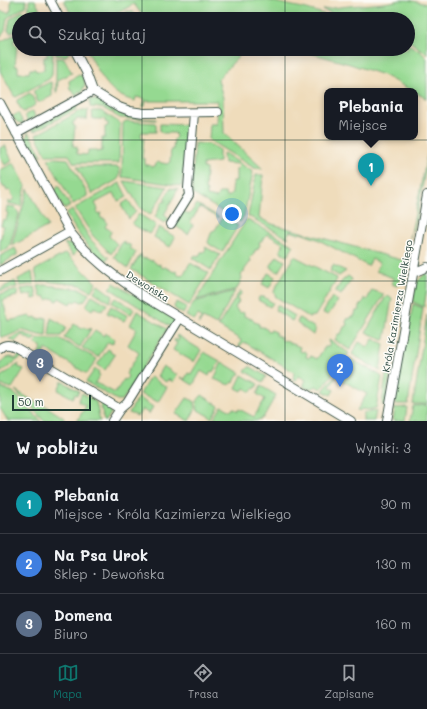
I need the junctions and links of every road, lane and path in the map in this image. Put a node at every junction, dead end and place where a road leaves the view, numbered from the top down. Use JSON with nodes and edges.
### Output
{"nodes":[{"id":1,"x":50,"y":0,"type":"edge"},
{"id":2,"x":56,"y":12,"type":"edge"},
{"id":3,"x":78,"y":56,"type":"edge"},
{"id":4,"x":93,"y":91,"type":"junction"},
{"id":5,"x":0,"y":103,"type":"edge"},
{"id":6,"x":218,"y":112,"type":"dead end"},
{"id":7,"x":194,"y":113,"type":"junction"},
{"id":8,"x":16,"y":133,"type":"junction"},
{"id":9,"x":427,"y":195,"type":"edge"},
{"id":10,"x":172,"y":224,"type":"dead end"},
{"id":11,"x":70,"y":232,"type":"junction"},
{"id":12,"x":427,"y":267,"type":"edge"},
{"id":13,"x":0,"y":270,"type":"edge"},
{"id":14,"x":413,"y":274,"type":"junction"},
{"id":15,"x":180,"y":318,"type":"junction"},
{"id":16,"x":0,"y":348,"type":"edge"},
{"id":17,"x":120,"y":409,"type":"junction"},
{"id":18,"x":112,"y":421,"type":"edge"},
{"id":19,"x":351,"y":421,"type":"edge"},
{"id":20,"x":387,"y":421,"type":"edge"}],
"edges":[{"from":1,"to":2,"type":"street"},
{"from":3,"to":4,"type":"street"},
{"from":4,"to":7,"type":"street"},
{"from":4,"to":8,"type":"street"},
{"from":5,"to":8,"type":"street","name":"Dewońska"},
{"from":6,"to":7,"type":"street"},
{"from":7,"to":10,"type":"street"},
{"from":8,"to":11,"type":"street","name":"Dewońska"},
{"from":9,"to":14,"type":"street","name":"Króla Kazimierza Wielkiego"},
{"from":11,"to":13,"type":"street"},
{"from":11,"to":15,"type":"street","name":"Dewońska"},
{"from":12,"to":14,"type":"street"},
{"from":14,"to":20,"type":"street","name":"Króla Kazimierza Wielkiego"},
{"from":15,"to":17,"type":"street"},
{"from":15,"to":19,"type":"street","name":"Dewońska"},
{"from":16,"to":17,"type":"street"},
{"from":17,"to":18,"type":"street"}]}
